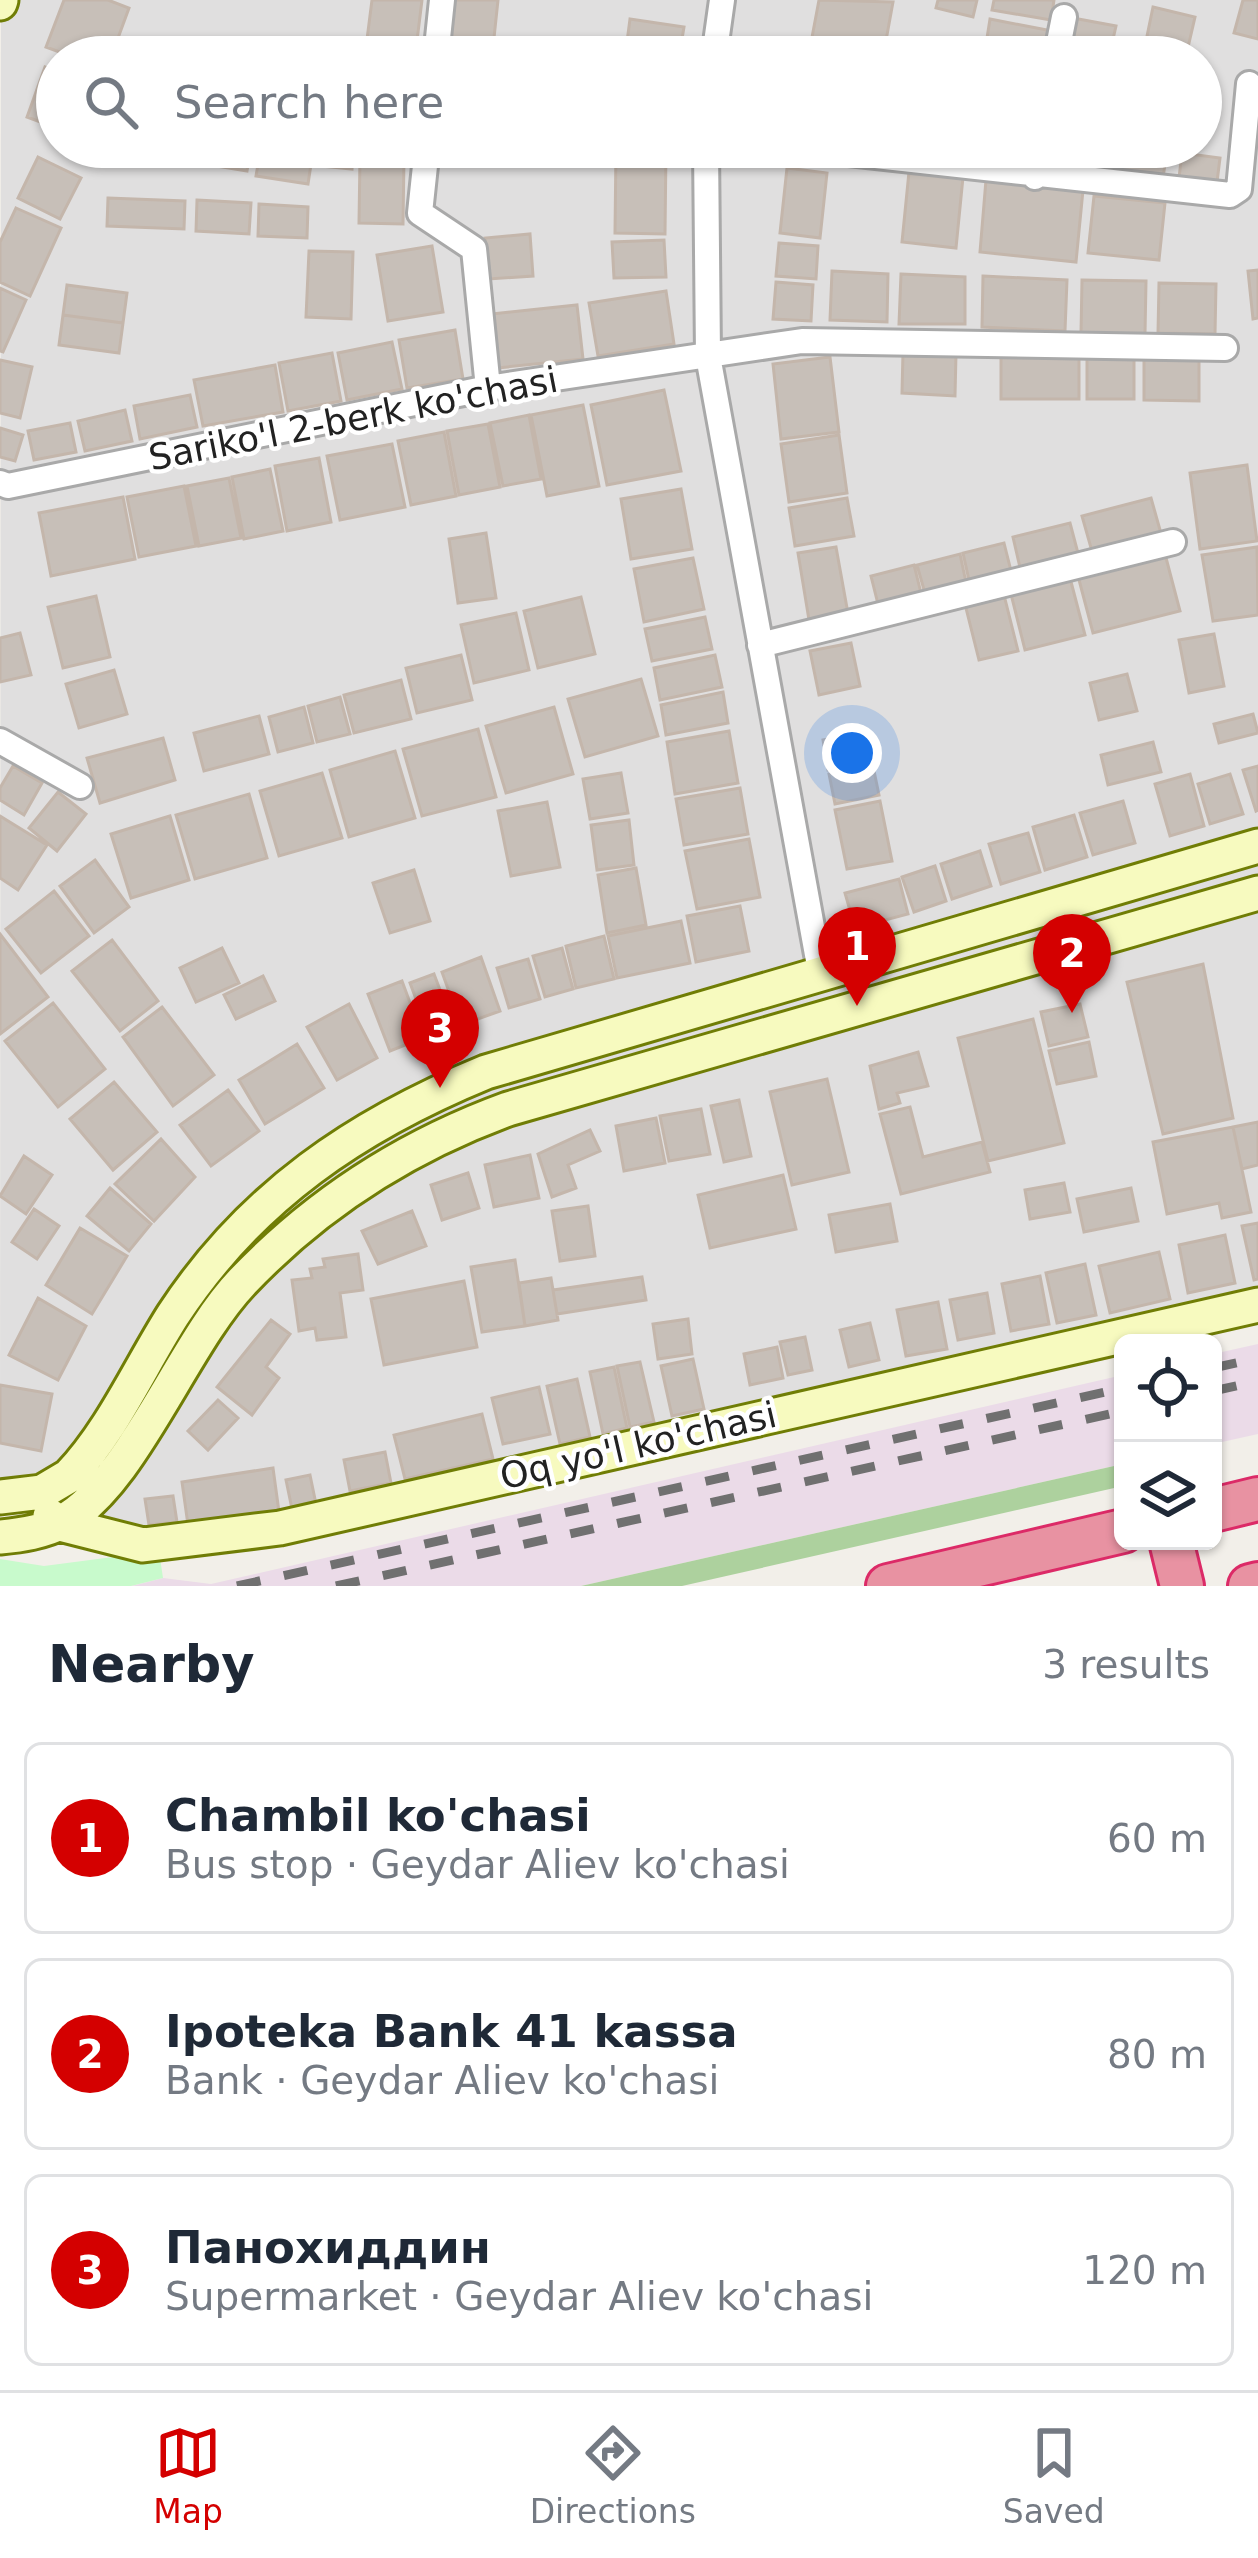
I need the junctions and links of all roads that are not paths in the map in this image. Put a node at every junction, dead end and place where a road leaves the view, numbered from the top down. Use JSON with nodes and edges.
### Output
{"nodes":[{"id":1,"x":442,"y":0,"type":"edge"},
{"id":2,"x":722,"y":0,"type":"edge"},
{"id":3,"x":1064,"y":17,"type":"dead end"},
{"id":4,"x":438,"y":36,"type":"edge"},
{"id":5,"x":717,"y":36,"type":"edge"},
{"id":6,"x":1061,"y":36,"type":"edge"},
{"id":7,"x":1249,"y":84,"type":"dead end"},
{"id":8,"x":425,"y":168,"type":"edge"},
{"id":9,"x":706,"y":168,"type":"edge"},
{"id":10,"x":963,"y":168,"type":"edge"},
{"id":11,"x":1037,"y":168,"type":"edge"},
{"id":12,"x":1035,"y":177,"type":"junction"},
{"id":13,"x":1225,"y":348,"type":"dead end"},
{"id":14,"x":708,"y":356,"type":"junction"},
{"id":15,"x":488,"y":388,"type":"junction"},
{"id":16,"x":0,"y":483,"type":"edge"},
{"id":17,"x":1173,"y":542,"type":"dead end"},
{"id":18,"x":760,"y":645,"type":"junction"},
{"id":19,"x":0,"y":741,"type":"edge"},
{"id":20,"x":80,"y":786,"type":"dead end"},
{"id":21,"x":1258,"y":846,"type":"edge"},
{"id":22,"x":1258,"y":892,"type":"edge"},
{"id":23,"x":820,"y":971,"type":"junction"},
{"id":24,"x":835,"y":1012,"type":"junction"},
{"id":25,"x":1258,"y":1306,"type":"edge"},
{"id":26,"x":13,"y":1497,"type":"edge"},
{"id":27,"x":1258,"y":1499,"type":"edge"},
{"id":28,"x":1222,"y":1508,"type":"edge"},
{"id":29,"x":60,"y":1524,"type":"junction"},
{"id":30,"x":1114,"y":1533,"type":"edge"},
{"id":31,"x":0,"y":1538,"type":"edge"},
{"id":32,"x":1173,"y":1550,"type":"edge"},
{"id":33,"x":888,"y":1586,"type":"edge"},
{"id":34,"x":1182,"y":1586,"type":"edge"}],
"edges":[{"from":1,"to":4,"type":"street"},
{"from":2,"to":5,"type":"street"},
{"from":3,"to":6,"type":"street"},
{"from":7,"to":12,"type":"street"},
{"from":8,"to":15,"type":"street"},
{"from":9,"to":14,"type":"street"},
{"from":10,"to":12,"type":"street"},
{"from":11,"to":12,"type":"street"},
{"from":13,"to":14,"type":"street","name":"Sariko'l 2-berk ko'chasi"},
{"from":14,"to":15,"type":"street","name":"Sariko'l 2-berk ko'chasi"},
{"from":14,"to":18,"type":"street"},
{"from":15,"to":16,"type":"street","name":"Sariko'l 2-berk ko'chasi"},
{"from":17,"to":18,"type":"street"},
{"from":18,"to":23,"type":"street"},
{"from":19,"to":20,"type":"street"},
{"from":21,"to":23,"type":"main road"},
{"from":22,"to":24,"type":"main road"},
{"from":23,"to":24,"type":"main road"},
{"from":23,"to":26,"type":"main road"},
{"from":24,"to":29,"type":"main road"},
{"from":25,"to":29,"type":"main road","name":"Oq yo'l ko'chasi"},
{"from":26,"to":29,"type":"main road","name":"Oq yo'l ko'chasi"},
{"from":27,"to":28,"type":"highway"},
{"from":29,"to":31,"type":"main road"},
{"from":30,"to":33,"type":"highway"},
{"from":32,"to":34,"type":"highway"}]}
